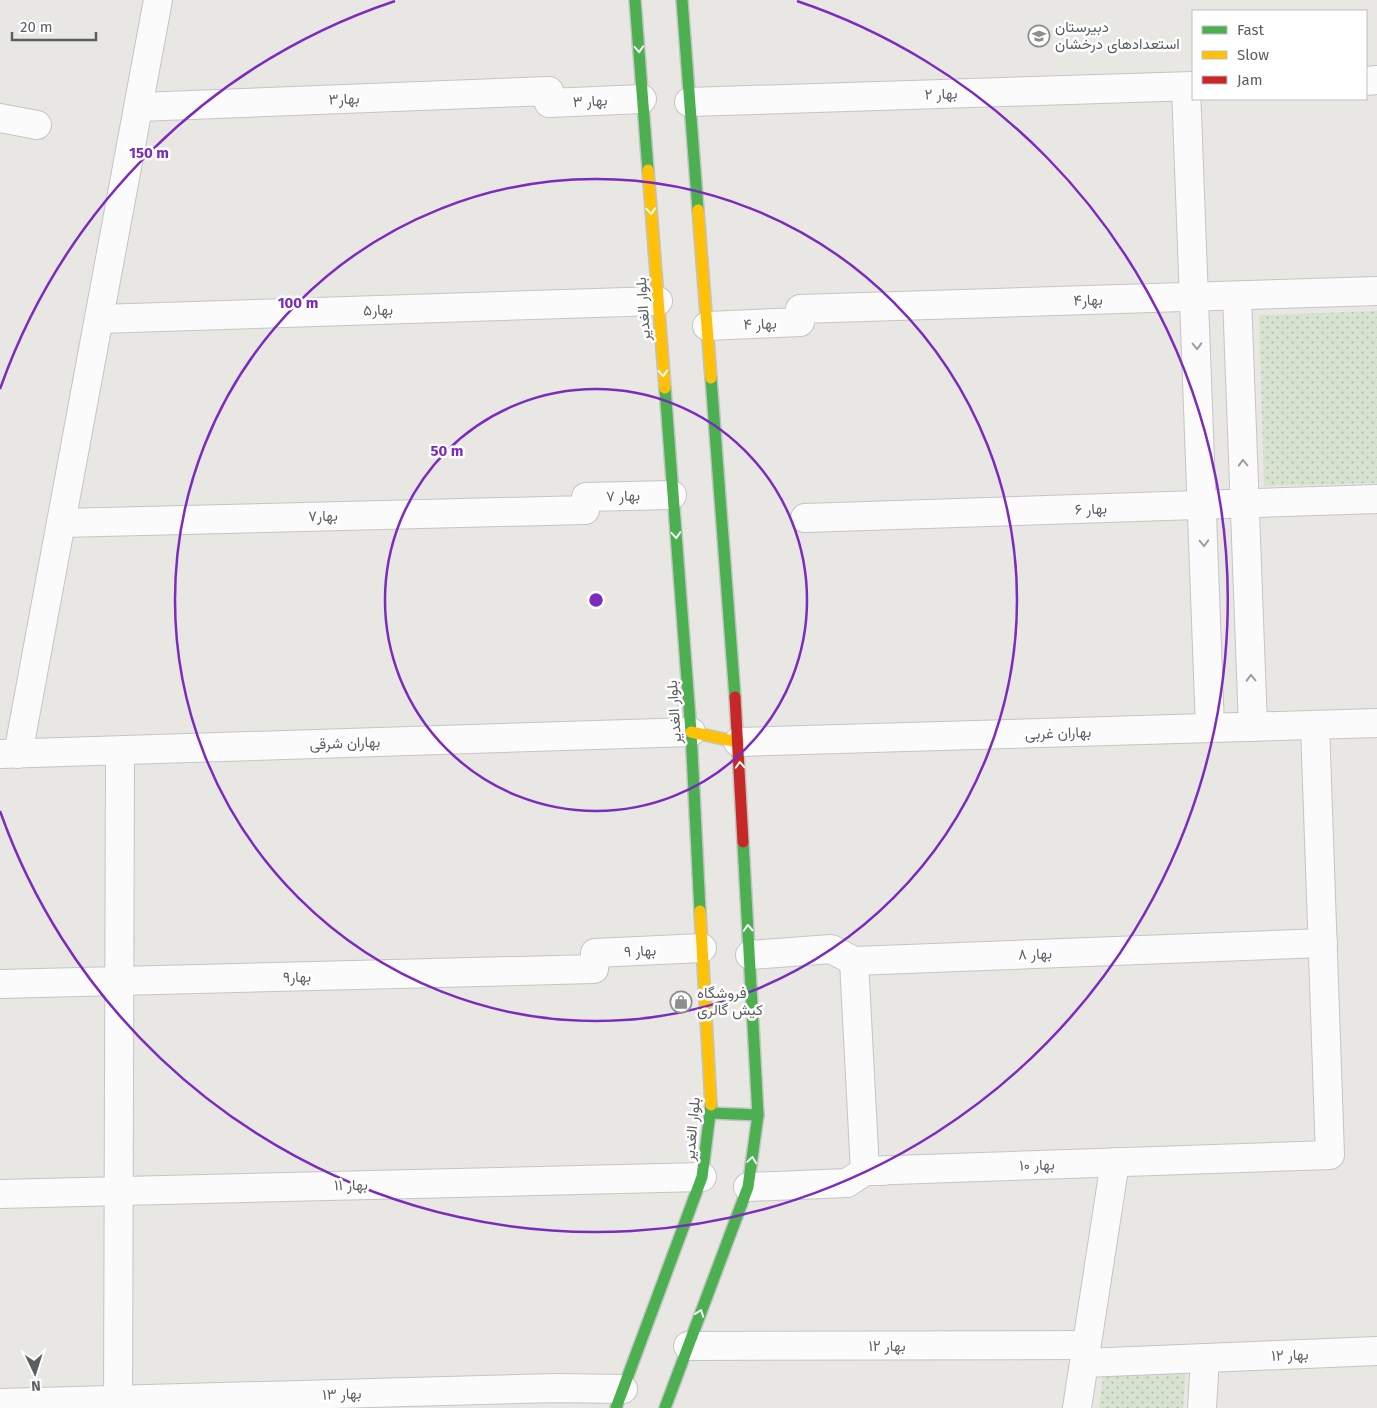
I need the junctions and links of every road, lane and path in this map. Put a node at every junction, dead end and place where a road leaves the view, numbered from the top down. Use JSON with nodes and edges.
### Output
{"nodes":[{"id":1,"x":158,"y":0,"type":"edge"},
{"id":2,"x":635,"y":0,"type":"edge"},
{"id":3,"x":682,"y":0,"type":"edge"},
{"id":4,"x":1190,"y":86,"type":"edge"},
{"id":5,"x":548,"y":91,"type":"joint"},
{"id":6,"x":642,"y":99,"type":"junction"},
{"id":7,"x":689,"y":102,"type":"junction"},
{"id":8,"x":139,"y":107,"type":"junction"},
{"id":9,"x":0,"y":118,"type":"edge"},
{"id":10,"x":38,"y":125,"type":"dead end"},
{"id":11,"x":1377,"y":291,"type":"edge"},
{"id":12,"x":1237,"y":296,"type":"junction"},
{"id":13,"x":1195,"y":297,"type":"junction"},
{"id":14,"x":658,"y":300,"type":"junction"},
{"id":15,"x":800,"y":309,"type":"joint"},
{"id":16,"x":99,"y":320,"type":"junction"},
{"id":17,"x":706,"y":326,"type":"junction"},
{"id":18,"x":672,"y":495,"type":"junction"},
{"id":19,"x":1377,"y":499,"type":"edge"},
{"id":20,"x":1244,"y":503,"type":"junction"},
{"id":21,"x":1202,"y":505,"type":"junction"},
{"id":22,"x":585,"y":510,"type":"joint"},
{"id":23,"x":806,"y":518,"type":"dead end"},
{"id":24,"x":61,"y":523,"type":"junction"},
{"id":25,"x":1377,"y":723,"type":"edge"},
{"id":26,"x":1315,"y":725,"type":"junction"},
{"id":27,"x":1253,"y":727,"type":"junction"},
{"id":28,"x":1210,"y":728,"type":"junction"},
{"id":29,"x":691,"y":732,"type":"junction"},
{"id":30,"x":738,"y":742,"type":"junction"},
{"id":31,"x":120,"y":751,"type":"junction"},
{"id":32,"x":9,"y":754,"type":"edge"},
{"id":33,"x":1323,"y":943,"type":"junction"},
{"id":34,"x":702,"y":948,"type":"junction"},
{"id":35,"x":750,"y":955,"type":"junction"},
{"id":36,"x":854,"y":961,"type":"junction"},
{"id":37,"x":594,"y":969,"type":"joint"},
{"id":38,"x":119,"y":981,"type":"junction"},
{"id":39,"x":0,"y":984,"type":"edge"},
{"id":40,"x":711,"y":1113,"type":"junction"},
{"id":41,"x":758,"y":1115,"type":"junction"},
{"id":42,"x":1330,"y":1155,"type":"junction"},
{"id":43,"x":1115,"y":1162,"type":"junction"},
{"id":44,"x":865,"y":1171,"type":"junction"},
{"id":45,"x":702,"y":1177,"type":"junction"},
{"id":46,"x":748,"y":1188,"type":"junction"},
{"id":47,"x":119,"y":1191,"type":"junction"},
{"id":48,"x":0,"y":1194,"type":"edge"},
{"id":49,"x":688,"y":1346,"type":"junction"},
{"id":50,"x":1377,"y":1351,"type":"edge"},
{"id":51,"x":1085,"y":1354,"type":"junction"},
{"id":52,"x":1205,"y":1358,"type":"junction"},
{"id":53,"x":620,"y":1399,"type":"edge"},
{"id":54,"x":0,"y":1403,"type":"edge"},
{"id":55,"x":118,"y":1404,"type":"edge"},
{"id":56,"x":665,"y":1408,"type":"edge"},
{"id":57,"x":1077,"y":1408,"type":"edge"},
{"id":58,"x":1202,"y":1408,"type":"edge"}],
"edges":[{"from":1,"to":8,"type":"street"},
{"from":2,"to":6,"type":"main road","name":"بلوار الغدیر","one_way":true},
{"from":3,"to":7,"type":"main road"},
{"from":4,"to":7,"type":"street","name":"بهار ۲"},
{"from":4,"to":13,"type":"street"},
{"from":5,"to":6,"type":"street","name":"بهار ۳"},
{"from":5,"to":8,"type":"street","name":"بهار۳"},
{"from":6,"to":14,"type":"main road","name":"بلوار الغدیر","one_way":true},
{"from":7,"to":17,"type":"main road"},
{"from":8,"to":16,"type":"street"},
{"from":9,"to":10,"type":"street"},
{"from":11,"to":12,"type":"street","name":"بهار۴"},
{"from":12,"to":13,"type":"street","name":"بهار۴"},
{"from":20,"to":12,"type":"street","one_way":true},
{"from":13,"to":15,"type":"street","name":"بهار۴"},
{"from":13,"to":21,"type":"street","one_way":true},
{"from":14,"to":16,"type":"street","name":"بهار۵"},
{"from":14,"to":18,"type":"main road","name":"بلوار الغدیر","one_way":true},
{"from":15,"to":17,"type":"street","name":"بهار ۴"},
{"from":16,"to":24,"type":"street"},
{"from":17,"to":30,"type":"main road"},
{"from":18,"to":22,"type":"street","name":"بهار ۷"},
{"from":18,"to":29,"type":"main road","name":"بلوار الغدیر","one_way":true},
{"from":19,"to":20,"type":"street","name":"بهار ۶"},
{"from":20,"to":21,"type":"street","name":"بهار ۶"},
{"from":27,"to":20,"type":"street","one_way":true},
{"from":21,"to":23,"type":"street","name":"بهار ۶"},
{"from":21,"to":28,"type":"street","one_way":true},
{"from":22,"to":24,"type":"street","name":"بهار۷"},
{"from":24,"to":32,"type":"street"},
{"from":25,"to":26,"type":"street","name":"بهاران غربی"},
{"from":26,"to":27,"type":"street","name":"بهاران غربی"},
{"from":26,"to":33,"type":"street"},
{"from":27,"to":28,"type":"street","name":"بهاران غربی"},
{"from":28,"to":30,"type":"street","name":"بهاران غربی"},
{"from":29,"to":30,"type":"main road"},
{"from":29,"to":31,"type":"street","name":"بهاران شرقی"},
{"from":29,"to":34,"type":"main road","name":"بلوار الغدیر"},
{"from":35,"to":30,"type":"main road","one_way":true},
{"from":31,"to":32,"type":"street","name":"بهاران شرقی"},
{"from":31,"to":38,"type":"street"},
{"from":33,"to":36,"type":"street","name":"بهار ۸"},
{"from":33,"to":42,"type":"street"},
{"from":34,"to":37,"type":"street","name":"بهار ۹"},
{"from":34,"to":40,"type":"main road","name":"بلوار الغدیر"},
{"from":35,"to":36,"type":"street","name":"بهار ۸"},
{"from":35,"to":41,"type":"main road"},
{"from":36,"to":44,"type":"street"},
{"from":37,"to":38,"type":"street","name":"بهار۹"},
{"from":38,"to":39,"type":"street","name":"بهار۹"},
{"from":38,"to":47,"type":"street"},
{"from":40,"to":41,"type":"main road"},
{"from":40,"to":45,"type":"main road","name":"بلوار الغدیر"},
{"from":46,"to":41,"type":"main road","one_way":true},
{"from":42,"to":43,"type":"street"},
{"from":42,"to":44,"type":"street","name":"بهار ۱۰"},
{"from":43,"to":44,"type":"street"},
{"from":43,"to":51,"type":"street"},
{"from":44,"to":46,"type":"street","name":"بهار ۱۰"},
{"from":45,"to":47,"type":"street","name":"بهار ۱۱"},
{"from":45,"to":53,"type":"main road","name":"بلوار الغدیر"},
{"from":49,"to":46,"type":"main road","one_way":true},
{"from":47,"to":48,"type":"street","name":"بهار ۱۱"},
{"from":47,"to":55,"type":"street"},
{"from":49,"to":51,"type":"street","name":"بهار ۱۲"},
{"from":49,"to":56,"type":"main road"},
{"from":50,"to":52,"type":"street","name":"بهار ۱۲"},
{"from":51,"to":52,"type":"street","name":"بهار ۱۲"},
{"from":51,"to":57,"type":"street"},
{"from":52,"to":58,"type":"street"},
{"from":53,"to":55,"type":"street","name":"بهار ۱۳"},
{"from":54,"to":55,"type":"street","name":"بهار ۱۳"}]}
